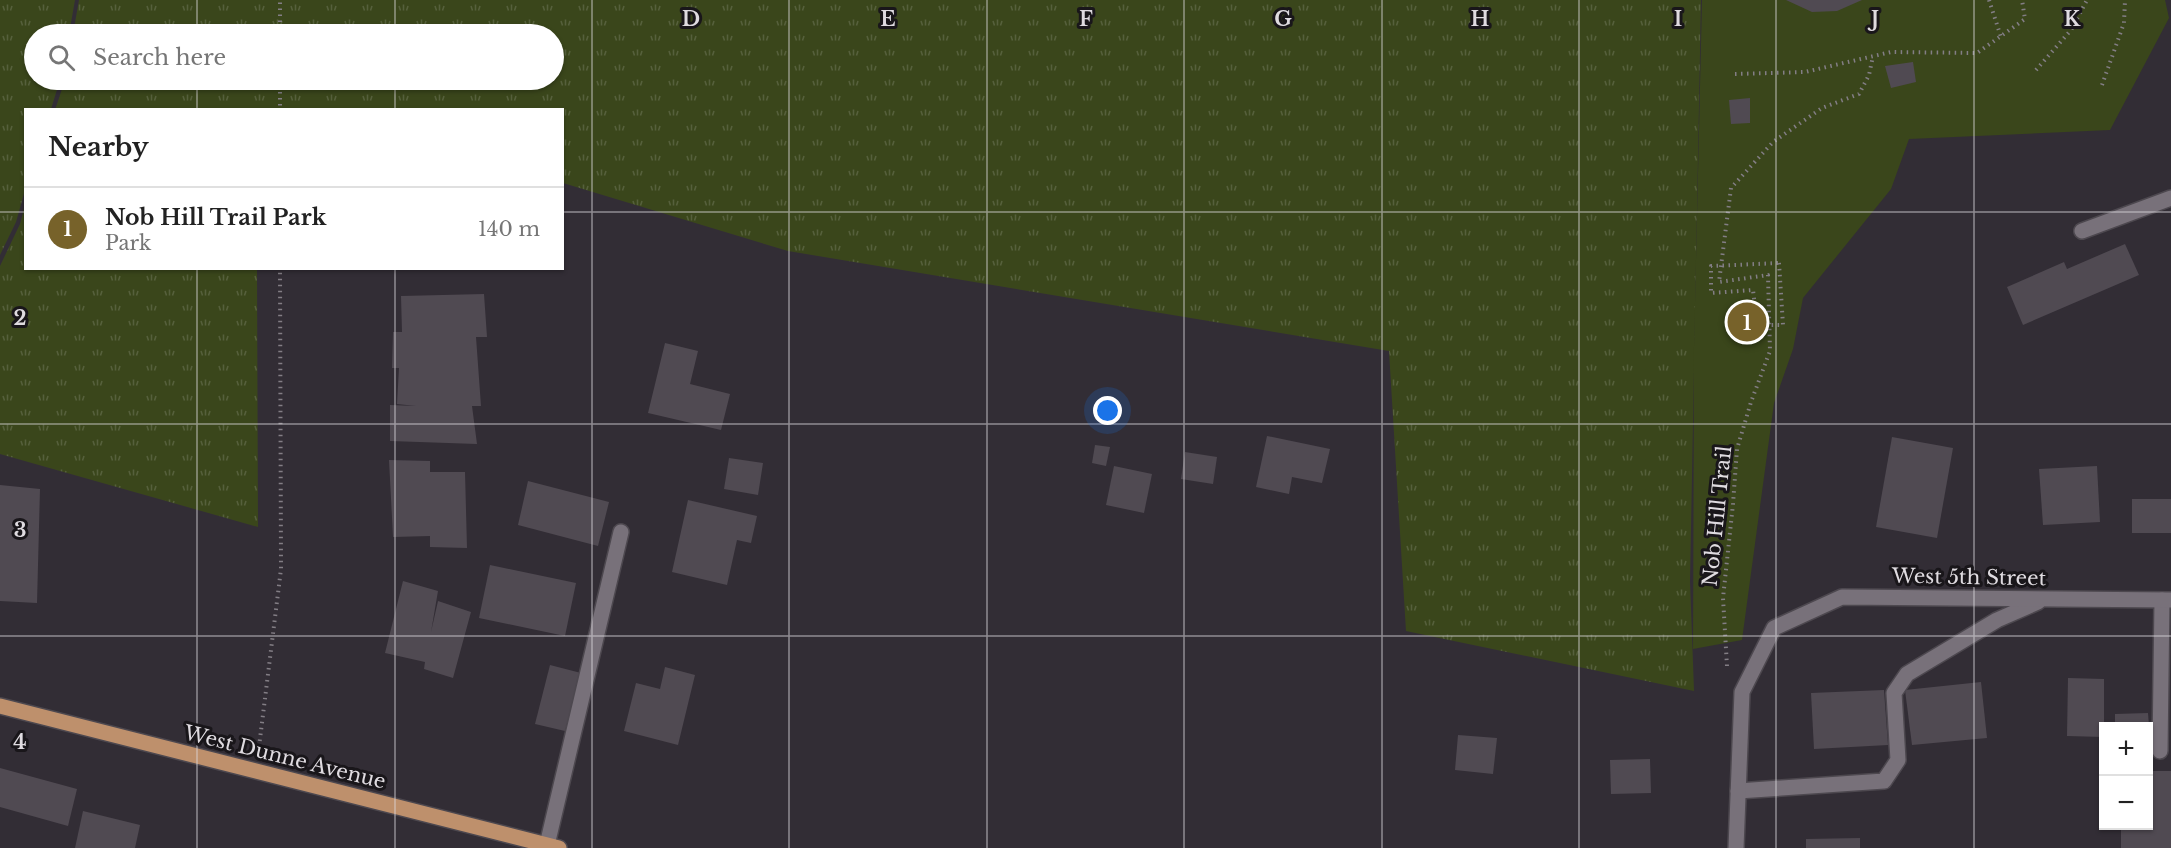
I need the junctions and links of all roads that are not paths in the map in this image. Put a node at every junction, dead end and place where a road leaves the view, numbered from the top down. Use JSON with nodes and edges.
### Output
{"nodes":[{"id":1,"x":2171,"y":198,"type":"edge"},
{"id":2,"x":2082,"y":231,"type":"dead end"},
{"id":3,"x":621,"y":532,"type":"dead end"},
{"id":4,"x":2043,"y":599,"type":"junction"},
{"id":5,"x":2167,"y":600,"type":"edge"},
{"id":6,"x":0,"y":706,"type":"edge"},
{"id":7,"x":2160,"y":751,"type":"dead end"},
{"id":8,"x":1738,"y":791,"type":"junction"},
{"id":9,"x":553,"y":846,"type":"edge"},
{"id":10,"x":1736,"y":848,"type":"edge"}],
"edges":[{"from":1,"to":2,"type":"street"},
{"from":3,"to":9,"type":"street"},
{"from":4,"to":5,"type":"street","name":"West 5th Street"},
{"from":4,"to":8,"type":"street"},
{"from":4,"to":8,"type":"street","name":"West 5th Street"},
{"from":5,"to":7,"type":"street"},
{"from":6,"to":9,"type":"main road","name":"West Dunne Avenue"},
{"from":8,"to":10,"type":"street"}]}
